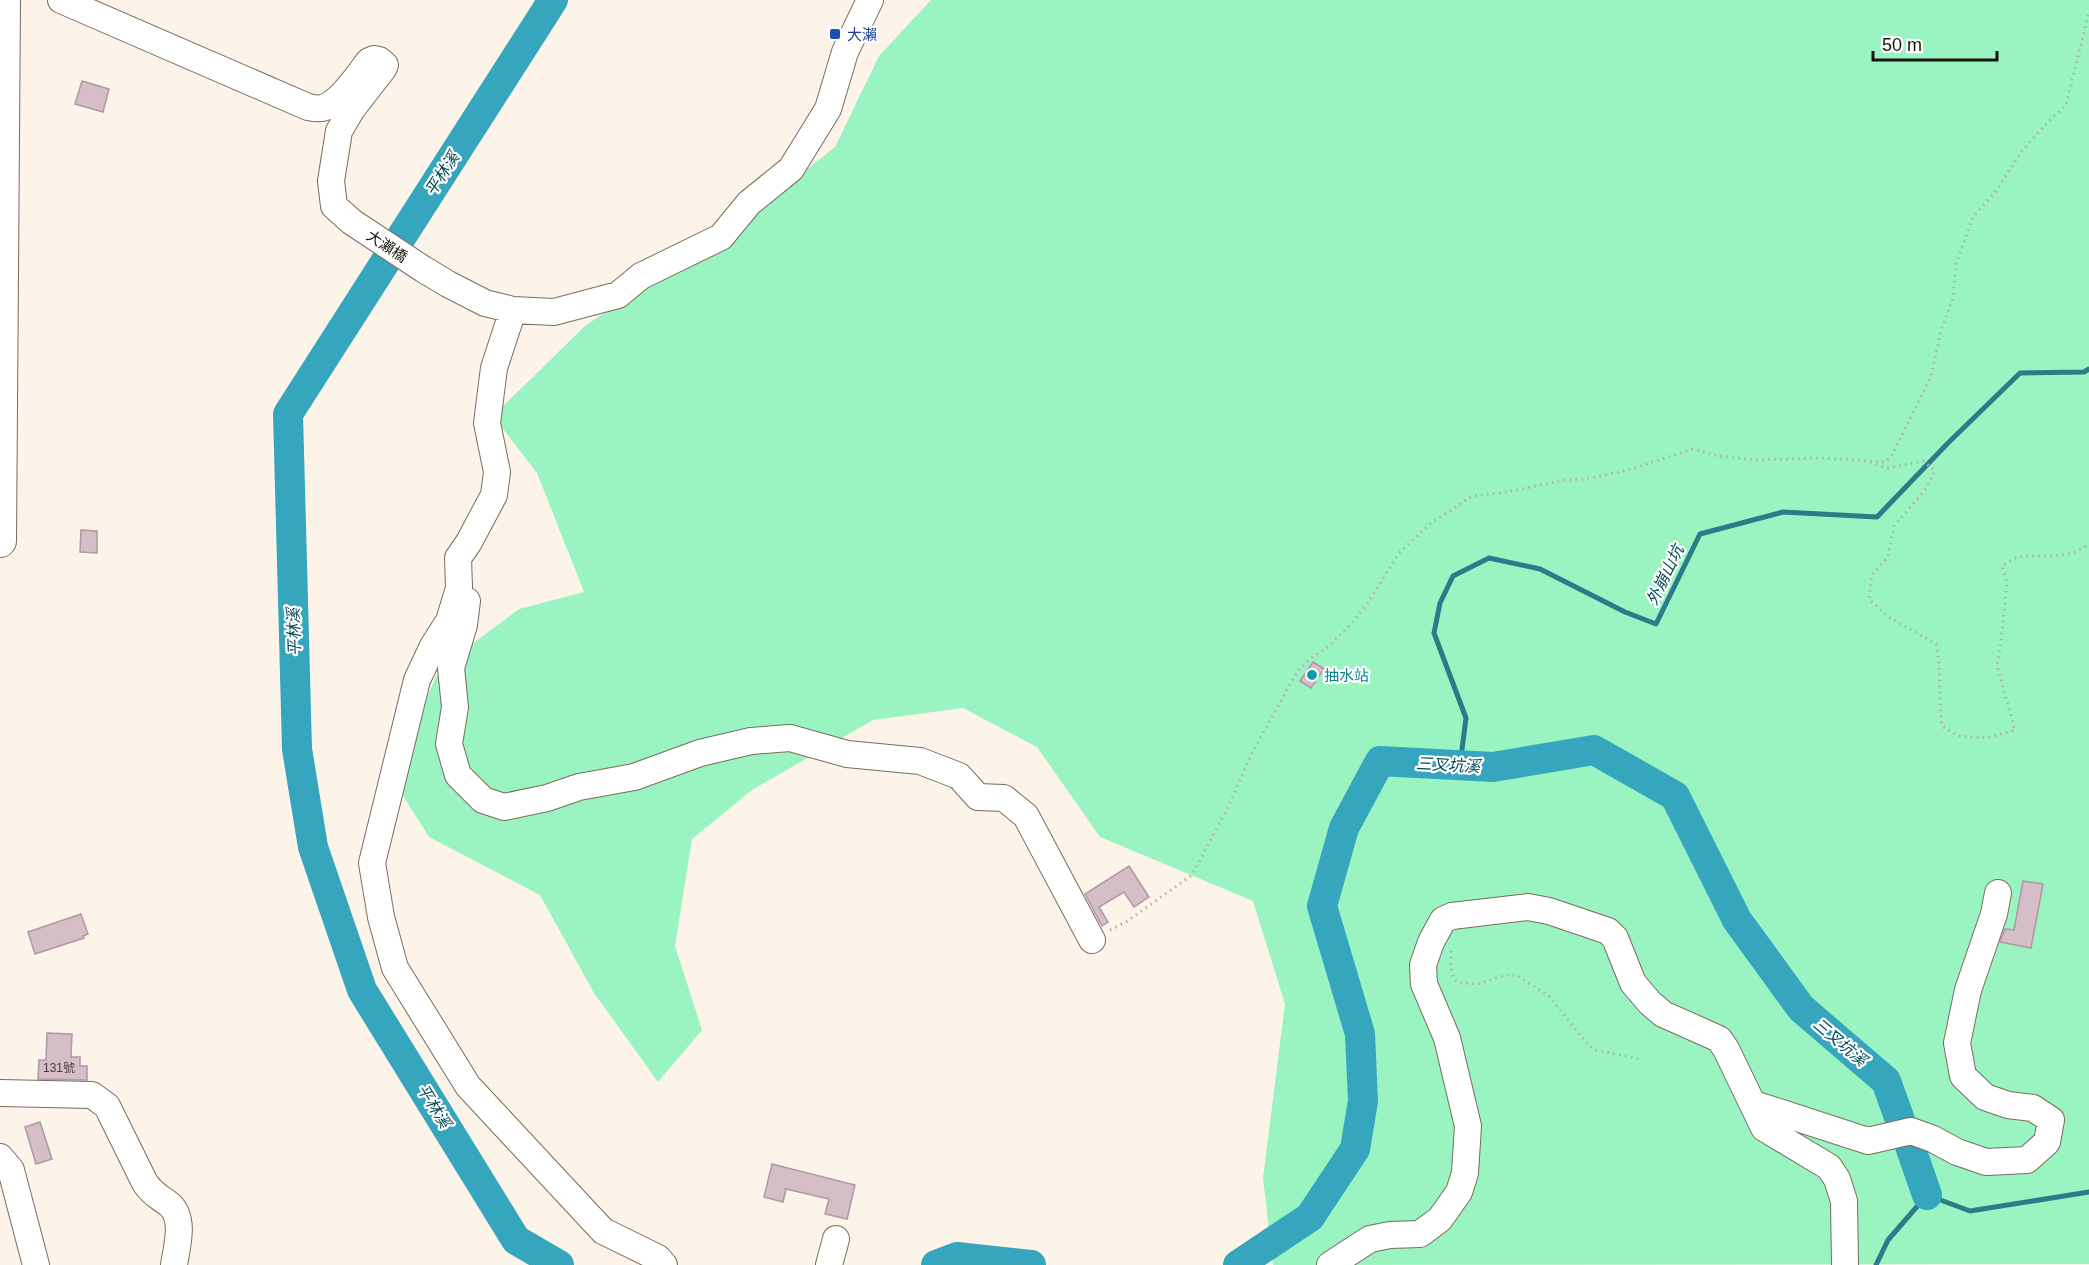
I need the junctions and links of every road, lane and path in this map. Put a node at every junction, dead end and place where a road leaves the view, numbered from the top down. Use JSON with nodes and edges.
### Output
{"nodes":[{"id":1,"x":4,"y":0,"type":"edge"},
{"id":2,"x":61,"y":0,"type":"edge"},
{"id":3,"x":870,"y":0,"type":"edge"},
{"id":4,"x":2089,"y":12,"type":"edge"},
{"id":5,"x":513,"y":310,"type":"junction"},
{"id":6,"x":1,"y":346,"type":"edge"},
{"id":7,"x":1864,"y":461,"type":"junction"},
{"id":8,"x":0,"y":541,"type":"edge"},
{"id":9,"x":2089,"y":544,"type":"edge"},
{"id":10,"x":459,"y":588,"type":"junction"},
{"id":11,"x":1998,"y":893,"type":"dead end"},
{"id":12,"x":1452,"y":916,"type":"junction"},
{"id":13,"x":1092,"y":940,"type":"joint"},
{"id":14,"x":1639,"y":1059,"type":"dead end"},
{"id":15,"x":0,"y":1093,"type":"edge"},
{"id":16,"x":1754,"y":1104,"type":"junction"},
{"id":17,"x":0,"y":1157,"type":"edge"},
{"id":18,"x":836,"y":1239,"type":"dead end"},
{"id":19,"x":36,"y":1265,"type":"edge"},
{"id":20,"x":174,"y":1265,"type":"edge"},
{"id":21,"x":664,"y":1265,"type":"edge"},
{"id":22,"x":829,"y":1265,"type":"edge"},
{"id":23,"x":1330,"y":1265,"type":"edge"},
{"id":24,"x":1845,"y":1265,"type":"edge"}],
"edges":[{"from":1,"to":6,"type":"main road"},
{"from":2,"to":5,"type":"street","name":"大瀨橋"},
{"from":3,"to":5,"type":"street","name":"大瀨橋"},
{"from":4,"to":7,"type":"path"},
{"from":5,"to":10,"type":"street"},
{"from":6,"to":8,"type":"main road"},
{"from":7,"to":9,"type":"path"},
{"from":7,"to":13,"type":"path"},
{"from":10,"to":13,"type":"street"},
{"from":10,"to":21,"type":"street"},
{"from":11,"to":16,"type":"street"},
{"from":12,"to":14,"type":"path"},
{"from":12,"to":16,"type":"street"},
{"from":12,"to":23,"type":"street"},
{"from":15,"to":20,"type":"street"},
{"from":16,"to":24,"type":"street"},
{"from":17,"to":19,"type":"street"},
{"from":18,"to":22,"type":"street"}]}
